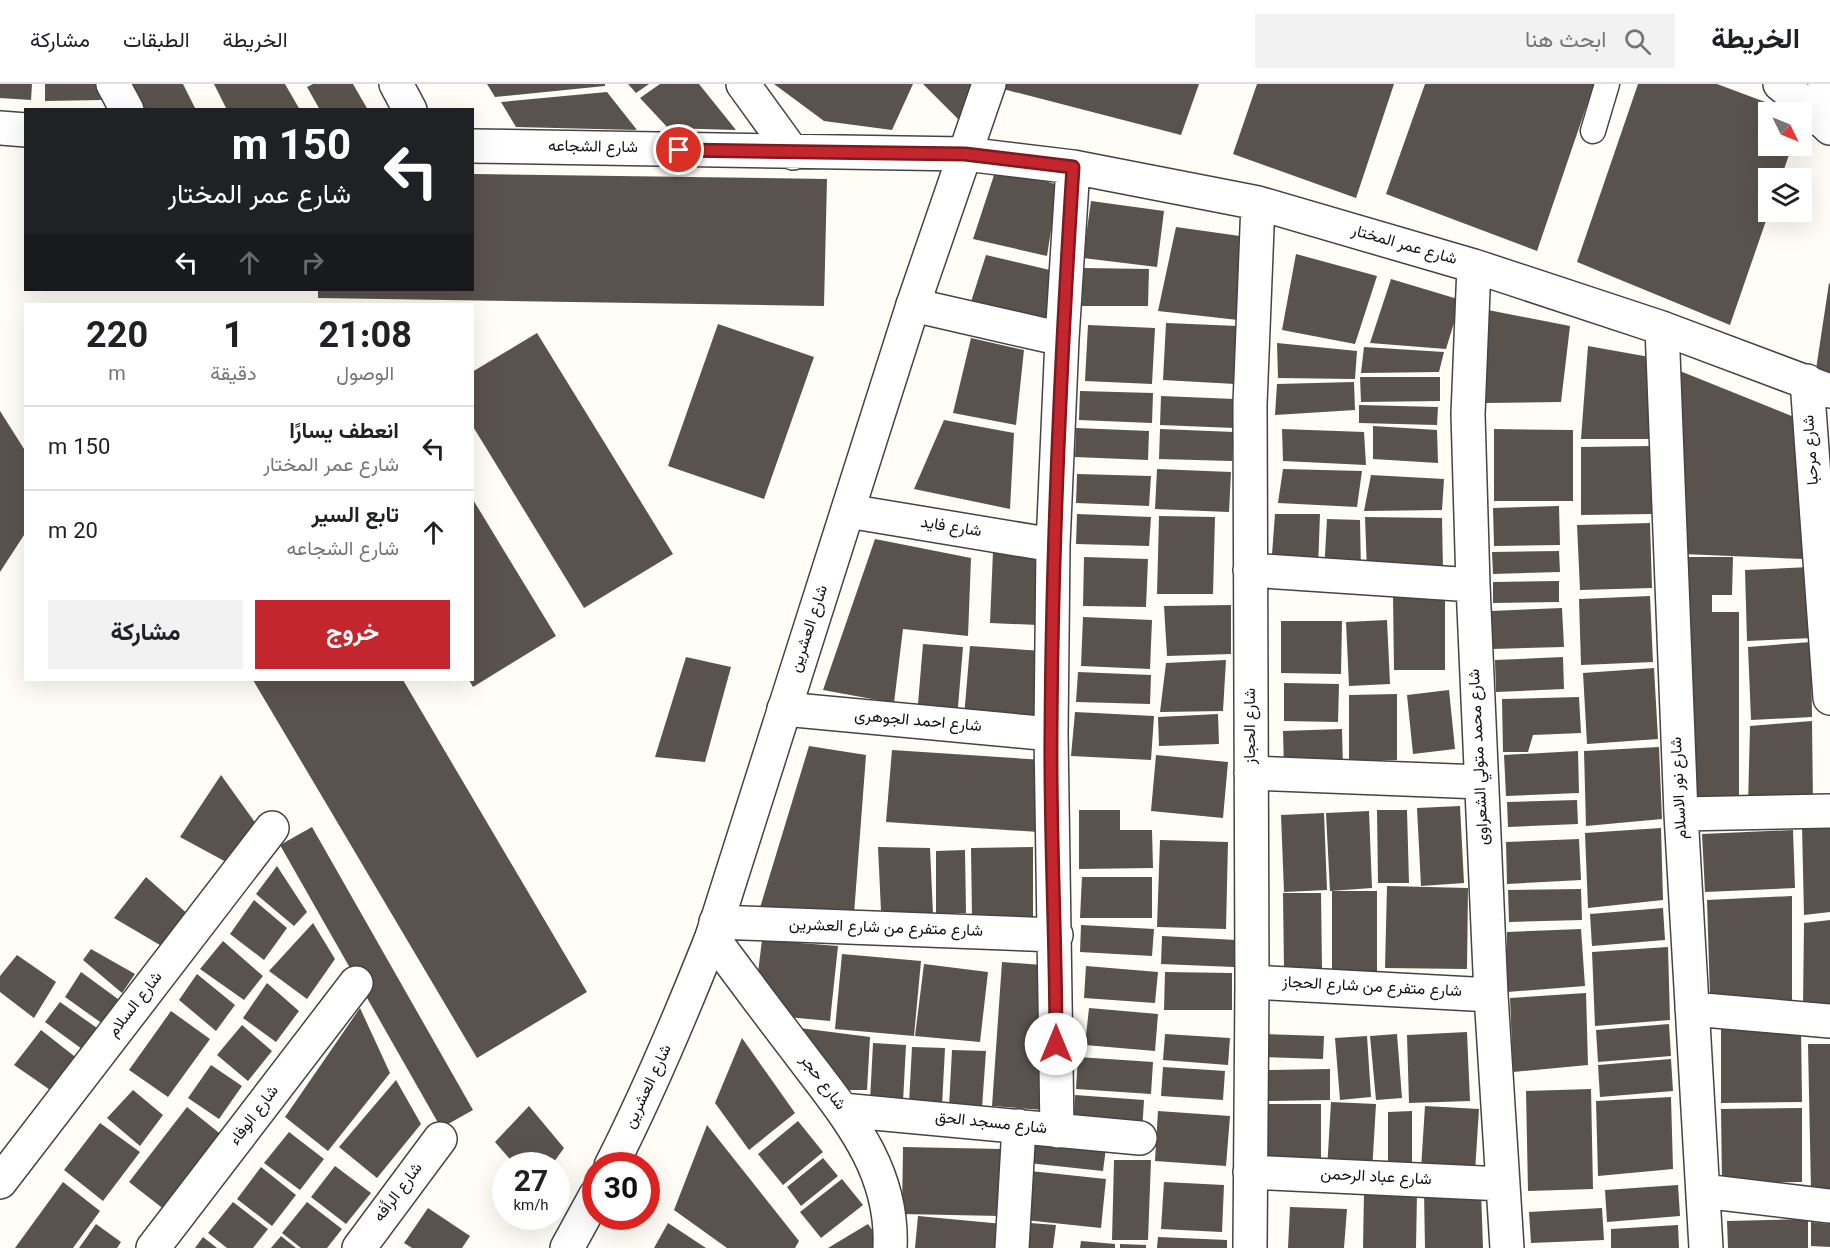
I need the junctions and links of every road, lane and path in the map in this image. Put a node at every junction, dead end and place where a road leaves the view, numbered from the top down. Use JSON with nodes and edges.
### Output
{"nodes":[{"id":1,"x":113,"y":84,"type":"edge"},
{"id":2,"x":396,"y":84,"type":"edge"},
{"id":3,"x":743,"y":84,"type":"edge"},
{"id":4,"x":988,"y":84,"type":"edge"},
{"id":5,"x":1607,"y":84,"type":"edge"},
{"id":6,"x":1780,"y":84,"type":"edge"},
{"id":7,"x":1825,"y":84,"type":"edge"},
{"id":8,"x":126,"y":108,"type":"edge"},
{"id":9,"x":409,"y":108,"type":"edge"},
{"id":10,"x":1825,"y":124,"type":"edge"},
{"id":11,"x":0,"y":128,"type":"edge"},
{"id":12,"x":24,"y":129,"type":"edge"},
{"id":13,"x":1593,"y":131,"type":"dead end"},
{"id":14,"x":474,"y":146,"type":"edge"},
{"id":15,"x":794,"y":153,"type":"junction"},
{"id":16,"x":965,"y":154,"type":"junction"},
{"id":17,"x":1073,"y":167,"type":"junction"},
{"id":18,"x":1258,"y":203,"type":"junction"},
{"id":19,"x":1474,"y":266,"type":"junction"},
{"id":20,"x":913,"y":305,"type":"junction"},
{"id":21,"x":1662,"y":328,"type":"junction"},
{"id":22,"x":1062,"y":339,"type":"junction"},
{"id":23,"x":1819,"y":386,"type":"edge"},
{"id":24,"x":848,"y":511,"type":"junction"},
{"id":25,"x":1053,"y":545,"type":"junction"},
{"id":26,"x":1250,"y":570,"type":"junction"},
{"id":27,"x":1473,"y":585,"type":"junction"},
{"id":28,"x":1830,"y":698,"type":"edge"},
{"id":29,"x":784,"y":709,"type":"junction"},
{"id":30,"x":1051,"y":734,"type":"junction"},
{"id":31,"x":1251,"y":773,"type":"junction"},
{"id":32,"x":1481,"y":782,"type":"junction"},
{"id":33,"x":1830,"y":811,"type":"edge"},
{"id":34,"x":1681,"y":814,"type":"junction"},
{"id":35,"x":272,"y":828,"type":"dead end"},
{"id":36,"x":714,"y":929,"type":"junction"},
{"id":37,"x":1056,"y":936,"type":"junction"},
{"id":38,"x":1252,"y":982,"type":"junction"},
{"id":39,"x":356,"y":983,"type":"dead end"},
{"id":40,"x":1491,"y":995,"type":"junction"},
{"id":41,"x":1692,"y":1009,"type":"junction"},
{"id":42,"x":1830,"y":1022,"type":"edge"},
{"id":43,"x":842,"y":1110,"type":"junction"},
{"id":44,"x":1018,"y":1126,"type":"junction"},
{"id":45,"x":1057,"y":1131,"type":"junction"},
{"id":46,"x":1140,"y":1138,"type":"dead end"},
{"id":47,"x":440,"y":1139,"type":"dead end"},
{"id":48,"x":618,"y":1152,"type":"edge"},
{"id":49,"x":1250,"y":1172,"type":"junction"},
{"id":50,"x":0,"y":1182,"type":"edge"},
{"id":51,"x":1503,"y":1184,"type":"junction"},
{"id":52,"x":1703,"y":1191,"type":"junction"},
{"id":53,"x":1830,"y":1206,"type":"edge"},
{"id":54,"x":582,"y":1221,"type":"edge"},
{"id":55,"x":153,"y":1248,"type":"edge"},
{"id":56,"x":359,"y":1248,"type":"edge"},
{"id":57,"x":567,"y":1248,"type":"edge"},
{"id":58,"x":890,"y":1248,"type":"edge"},
{"id":59,"x":1012,"y":1248,"type":"edge"},
{"id":60,"x":1250,"y":1248,"type":"edge"},
{"id":61,"x":1507,"y":1248,"type":"edge"},
{"id":62,"x":1706,"y":1248,"type":"edge"}],
"edges":[{"from":1,"to":8,"type":"street"},
{"from":2,"to":9,"type":"street"},
{"from":3,"to":15,"type":"street"},
{"from":4,"to":16,"type":"street","name":"شارع العشرين"},
{"from":5,"to":13,"type":"lane"},
{"from":6,"to":10,"type":"street"},
{"from":7,"to":10,"type":"street"},
{"from":11,"to":12,"type":"street"},
{"from":14,"to":15,"type":"street","name":"شارع الشجاعه"},
{"from":15,"to":16,"type":"street","name":"شارع الشجاعه"},
{"from":16,"to":17,"type":"street","name":"شارع عمر المختار"},
{"from":16,"to":20,"type":"street","name":"شارع العشرين"},
{"from":17,"to":18,"type":"street","name":"شارع عمر المختار"},
{"from":17,"to":22,"type":"street"},
{"from":18,"to":19,"type":"street","name":"شارع عمر المختار"},
{"from":18,"to":26,"type":"street","name":"شارع الحجاز"},
{"from":19,"to":21,"type":"street","name":"شارع عمر المختار"},
{"from":19,"to":27,"type":"street","name":"شارع محمد متولي الشعراوى"},
{"from":20,"to":22,"type":"street"},
{"from":20,"to":24,"type":"street","name":"شارع العشرين"},
{"from":21,"to":23,"type":"street","name":"شارع عمر المختار"},
{"from":21,"to":34,"type":"street","name":"شارع نور الاسلام"},
{"from":22,"to":25,"type":"street"},
{"from":23,"to":28,"type":"street","name":"شارع مرحبا"},
{"from":24,"to":25,"type":"street","name":"شارع فايد"},
{"from":24,"to":29,"type":"street","name":"شارع العشرين"},
{"from":25,"to":30,"type":"street"},
{"from":26,"to":27,"type":"street"},
{"from":26,"to":31,"type":"street","name":"شارع الحجاز"},
{"from":27,"to":32,"type":"street","name":"شارع محمد متولي الشعراوى"},
{"from":29,"to":30,"type":"street","name":"شارع احمد الجوهرى"},
{"from":29,"to":36,"type":"street","name":"شارع العشرين"},
{"from":30,"to":37,"type":"street"},
{"from":31,"to":32,"type":"street"},
{"from":31,"to":38,"type":"street","name":"شارع الحجاز"},
{"from":32,"to":40,"type":"street","name":"شارع محمد متولي الشعراوى"},
{"from":33,"to":34,"type":"street"},
{"from":34,"to":41,"type":"street","name":"شارع نور الاسلام"},
{"from":35,"to":50,"type":"street","name":"شارع السلام"},
{"from":36,"to":37,"type":"street","name":"شارع متفرع من شارع العشرين"},
{"from":36,"to":43,"type":"street","name":"شارع حجر"},
{"from":36,"to":48,"type":"street","name":"شارع العشرين"},
{"from":37,"to":45,"type":"street"},
{"from":38,"to":40,"type":"street","name":"شارع متفرع من شارع الحجاز"},
{"from":38,"to":49,"type":"street","name":"شارع الحجاز"},
{"from":39,"to":55,"type":"street","name":"شارع الوفاء"},
{"from":40,"to":51,"type":"street","name":"شارع محمد متولي الشعراوى"},
{"from":41,"to":42,"type":"street"},
{"from":41,"to":52,"type":"street","name":"شارع نور الاسلام"},
{"from":43,"to":44,"type":"street","name":"شارع مسجد الحق"},
{"from":43,"to":58,"type":"street","name":"شارع حجر"},
{"from":44,"to":45,"type":"street","name":"شارع مسجد الحق"},
{"from":44,"to":59,"type":"street"},
{"from":45,"to":46,"type":"street","name":"شارع مسجد الحق"},
{"from":47,"to":56,"type":"street","name":"شارع الرأفه"},
{"from":49,"to":51,"type":"street","name":"شارع عباد الرحمن"},
{"from":49,"to":60,"type":"street","name":"شارع الحجاز"},
{"from":51,"to":61,"type":"street","name":"شارع محمد متولي الشعراوى"},
{"from":52,"to":53,"type":"street"},
{"from":52,"to":62,"type":"street","name":"شارع نور الاسلام"},
{"from":54,"to":57,"type":"street"}]}
